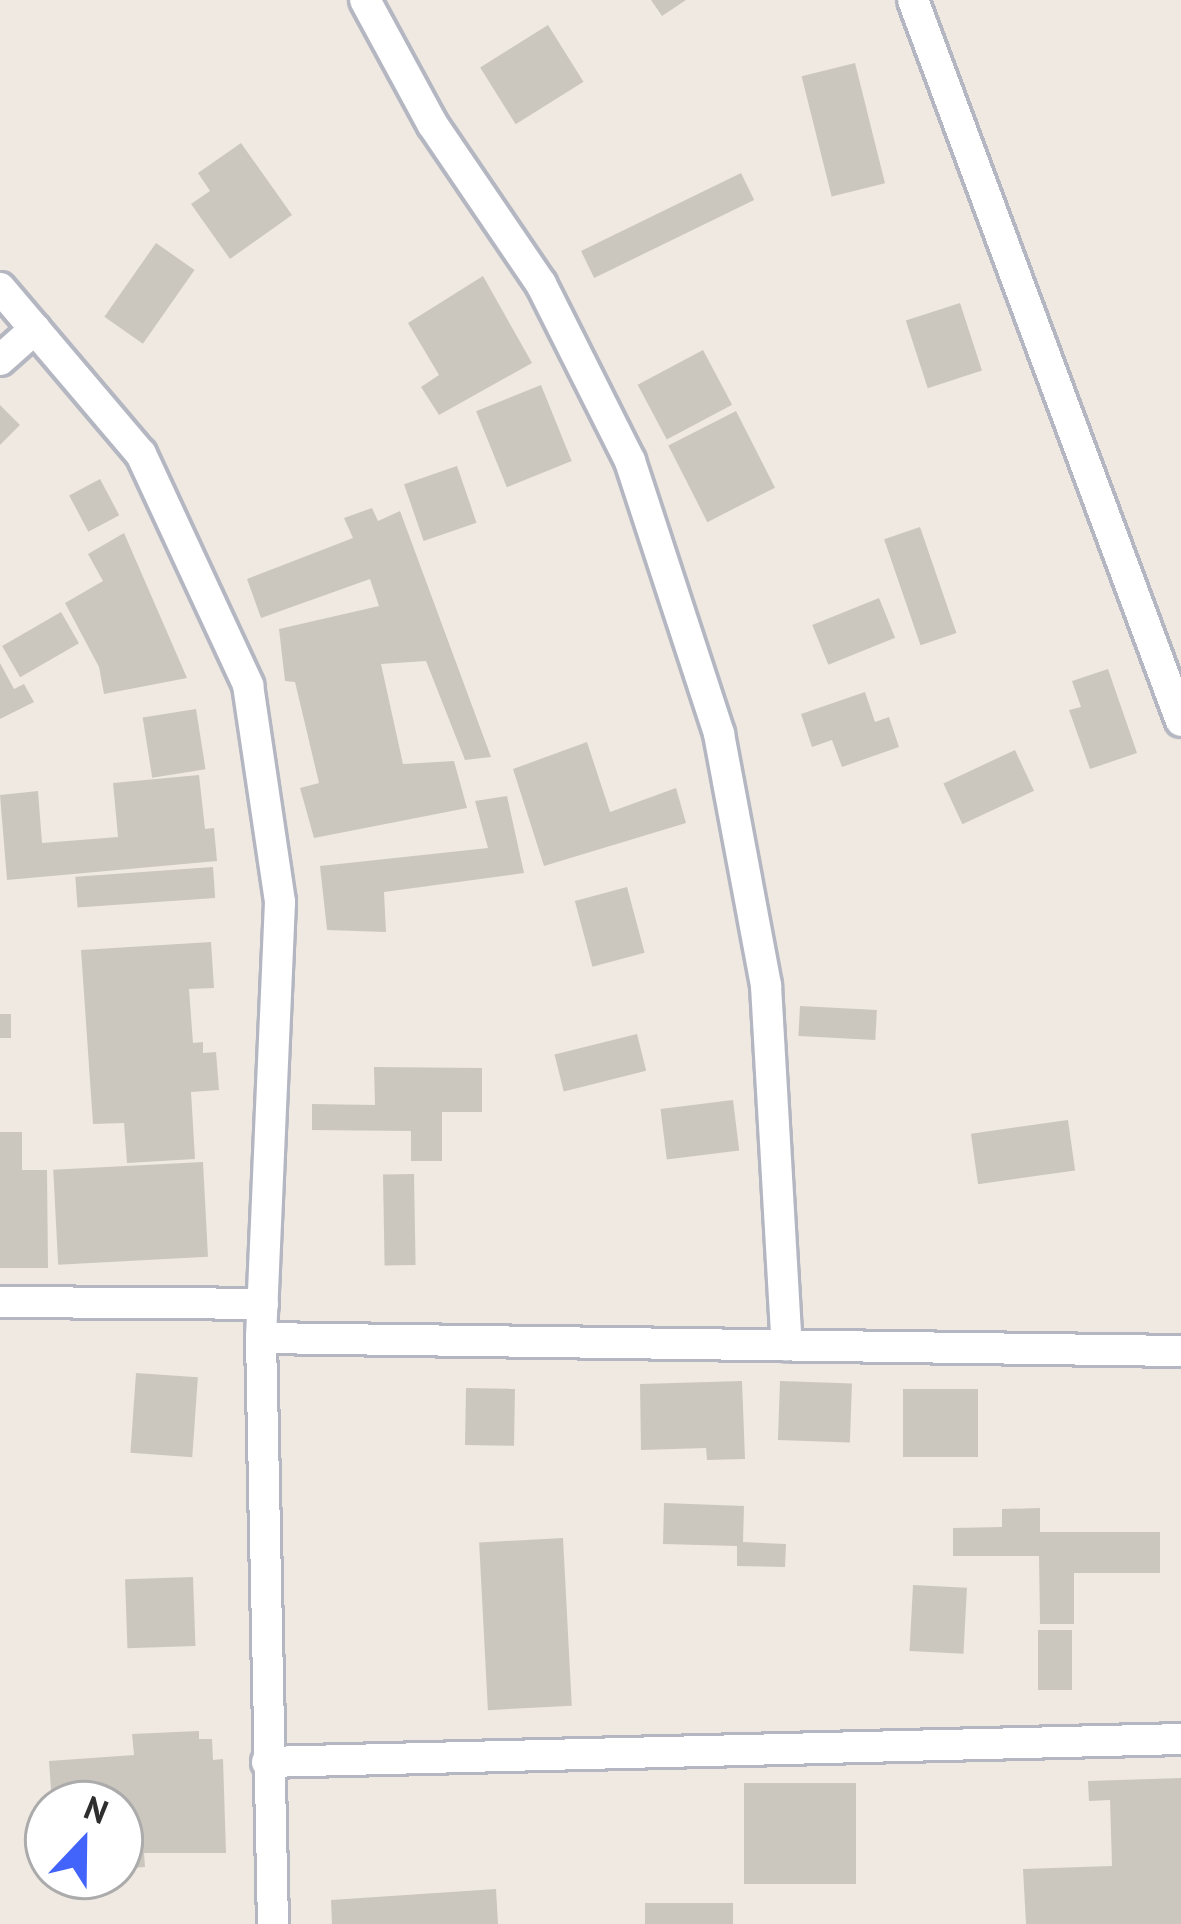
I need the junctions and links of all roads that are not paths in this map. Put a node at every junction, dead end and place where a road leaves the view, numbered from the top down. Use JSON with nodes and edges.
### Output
{"nodes":[{"id":1,"x":365,"y":0,"type":"edge"},
{"id":2,"x":914,"y":0,"type":"edge"},
{"id":3,"x":0,"y":288,"type":"edge"},
{"id":4,"x":35,"y":329,"type":"junction"},
{"id":5,"x":0,"y":360,"type":"edge"},
{"id":6,"x":1181,"y":721,"type":"edge"},
{"id":7,"x":0,"y":1302,"type":"edge"},
{"id":8,"x":263,"y":1304,"type":"junction"},
{"id":9,"x":261,"y":1338,"type":"junction"},
{"id":10,"x":787,"y":1346,"type":"junction"},
{"id":11,"x":1181,"y":1351,"type":"edge"},
{"id":12,"x":1181,"y":1738,"type":"edge"},
{"id":13,"x":267,"y":1762,"type":"junction"},
{"id":14,"x":273,"y":1924,"type":"edge"}],
"edges":[{"from":1,"to":10,"type":"street"},
{"from":2,"to":6,"type":"street"},
{"from":3,"to":4,"type":"street"},
{"from":4,"to":5,"type":"street"},
{"from":4,"to":8,"type":"street"},
{"from":7,"to":8,"type":"street"},
{"from":8,"to":9,"type":"street"},
{"from":9,"to":10,"type":"street"},
{"from":9,"to":13,"type":"street"},
{"from":10,"to":11,"type":"street"},
{"from":12,"to":13,"type":"street"},
{"from":13,"to":14,"type":"street"}]}
